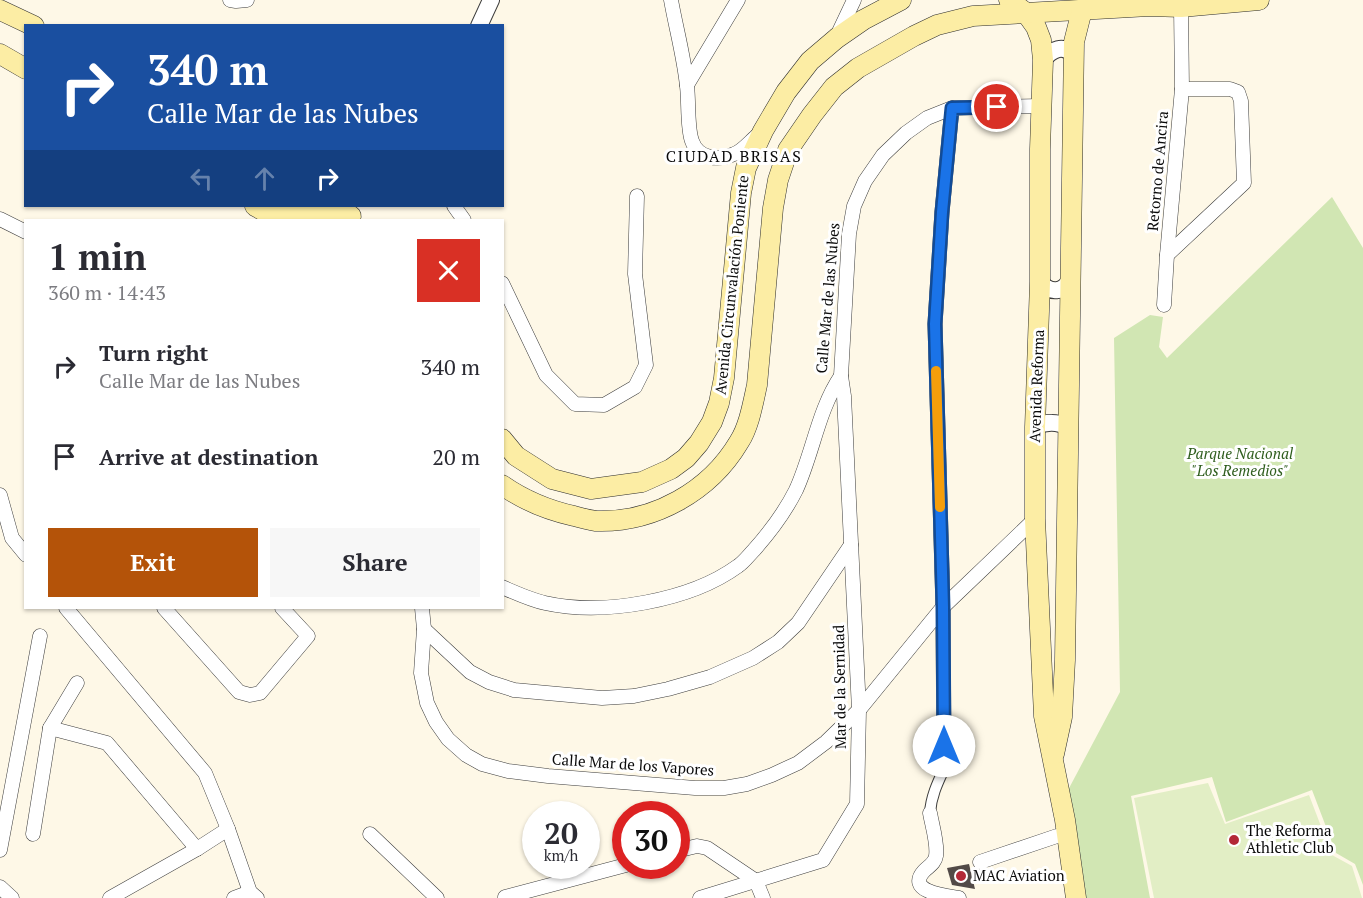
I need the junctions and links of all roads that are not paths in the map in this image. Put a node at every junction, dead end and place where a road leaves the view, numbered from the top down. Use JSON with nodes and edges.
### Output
{"nodes":[{"id":1,"x":230,"y":0,"type":"edge"},
{"id":2,"x":247,"y":0,"type":"edge"},
{"id":3,"x":491,"y":0,"type":"edge"},
{"id":4,"x":671,"y":0,"type":"edge"},
{"id":5,"x":738,"y":0,"type":"edge"},
{"id":6,"x":854,"y":0,"type":"edge"},
{"id":7,"x":1009,"y":0,"type":"edge"},
{"id":8,"x":1259,"y":0,"type":"edge"},
{"id":9,"x":891,"y":2,"type":"edge"},
{"id":10,"x":1148,"y":3,"type":"edge"},
{"id":11,"x":1115,"y":5,"type":"edge"},
{"id":12,"x":1181,"y":7,"type":"junction"},
{"id":13,"x":0,"y":10,"type":"edge"},
{"id":14,"x":1082,"y":10,"type":"junction"},
{"id":15,"x":1026,"y":13,"type":"junction"},
{"id":16,"x":30,"y":24,"type":"edge"},
{"id":17,"x":480,"y":24,"type":"edge"},
{"id":18,"x":837,"y":38,"type":"junction"},
{"id":19,"x":0,"y":54,"type":"edge"},
{"id":20,"x":1074,"y":55,"type":"junction"},
{"id":21,"x":1043,"y":60,"type":"junction"},
{"id":22,"x":24,"y":68,"type":"edge"},
{"id":23,"x":687,"y":85,"type":"junction"},
{"id":24,"x":1182,"y":89,"type":"junction"},
{"id":25,"x":1041,"y":106,"type":"junction"},
{"id":26,"x":952,"y":108,"type":"junction"},
{"id":27,"x":763,"y":131,"type":"junction"},
{"id":28,"x":637,"y":196,"type":"dead end"},
{"id":29,"x":257,"y":207,"type":"edge"},
{"id":30,"x":349,"y":214,"type":"edge"},
{"id":31,"x":0,"y":219,"type":"edge"},
{"id":32,"x":277,"y":219,"type":"edge"},
{"id":33,"x":24,"y":231,"type":"edge"},
{"id":34,"x":1167,"y":255,"type":"junction"},
{"id":35,"x":1070,"y":279,"type":"junction"},
{"id":36,"x":1040,"y":282,"type":"junction"},
{"id":37,"x":504,"y":287,"type":"edge"},
{"id":38,"x":1164,"y":305,"type":"dead end"},
{"id":39,"x":841,"y":376,"type":"junction"},
{"id":40,"x":1035,"y":427,"type":"junction"},
{"id":41,"x":1069,"y":427,"type":"junction"},
{"id":42,"x":504,"y":441,"type":"edge"},
{"id":43,"x":504,"y":486,"type":"edge"},
{"id":44,"x":0,"y":495,"type":"edge"},
{"id":45,"x":1035,"y":519,"type":"junction"},
{"id":46,"x":851,"y":545,"type":"junction"},
{"id":47,"x":24,"y":553,"type":"edge"},
{"id":48,"x":504,"y":588,"type":"edge"},
{"id":49,"x":943,"y":607,"type":"junction"},
{"id":50,"x":67,"y":609,"type":"edge"},
{"id":51,"x":166,"y":609,"type":"edge"},
{"id":52,"x":283,"y":609,"type":"edge"},
{"id":53,"x":422,"y":609,"type":"edge"},
{"id":54,"x":424,"y":629,"type":"junction"},
{"id":55,"x":40,"y":636,"type":"dead end"},
{"id":56,"x":77,"y":683,"type":"dead end"},
{"id":57,"x":859,"y":710,"type":"junction"},
{"id":58,"x":50,"y":728,"type":"junction"},
{"id":59,"x":1053,"y":762,"type":"junction"},
{"id":60,"x":944,"y":769,"type":"joint"},
{"id":61,"x":930,"y":813,"type":"joint"},
{"id":62,"x":228,"y":830,"type":"junction"},
{"id":63,"x":33,"y":834,"type":"dead end"},
{"id":64,"x":370,"y":834,"type":"dead end"},
{"id":65,"x":1067,"y":834,"type":"junction"},
{"id":66,"x":690,"y":848,"type":"edge"},
{"id":67,"x":196,"y":849,"type":"junction"},
{"id":68,"x":0,"y":850,"type":"edge"},
{"id":69,"x":980,"y":862,"type":"dead end"},
{"id":70,"x":612,"y":869,"type":"edge"},
{"id":71,"x":756,"y":881,"type":"junction"},
{"id":72,"x":0,"y":887,"type":"edge"},
{"id":73,"x":722,"y":892,"type":"junction"},
{"id":74,"x":254,"y":895,"type":"edge"},
{"id":75,"x":505,"y":897,"type":"edge"},
{"id":76,"x":12,"y":898,"type":"edge"},
{"id":77,"x":110,"y":898,"type":"edge"},
{"id":78,"x":234,"y":898,"type":"edge"},
{"id":79,"x":437,"y":898,"type":"edge"},
{"id":80,"x":700,"y":898,"type":"edge"},
{"id":81,"x":738,"y":898,"type":"edge"},
{"id":82,"x":764,"y":898,"type":"edge"},
{"id":83,"x":959,"y":898,"type":"edge"},
{"id":84,"x":1076,"y":898,"type":"edge"}],
"edges":[{"from":1,"to":2,"type":"street"},
{"from":3,"to":17,"type":"street"},
{"from":4,"to":23,"type":"street"},
{"from":5,"to":23,"type":"street"},
{"from":6,"to":18,"type":"street"},
{"from":7,"to":15,"type":"main road"},
{"from":8,"to":12,"type":"main road"},
{"from":9,"to":18,"type":"main road","name":"Avenida Circunvalación Poniente"},
{"from":10,"to":11,"type":"main road"},
{"from":10,"to":12,"type":"main road"},
{"from":11,"to":14,"type":"main road"},
{"from":12,"to":24,"type":"street","name":"Retorno de Ancira"},
{"from":13,"to":16,"type":"main road"},
{"from":14,"to":15,"type":"main road"},
{"from":14,"to":20,"type":"main road","name":"Avenida Reforma"},
{"from":15,"to":21,"type":"main road","name":"Avenida Reforma"},
{"from":15,"to":43,"type":"main road"},
{"from":18,"to":27,"type":"main road","name":"Avenida Circunvalación Poniente"},
{"from":19,"to":22,"type":"main road"},
{"from":20,"to":21,"type":"street"},
{"from":20,"to":35,"type":"main road","name":"Avenida Reforma"},
{"from":21,"to":25,"type":"main road","name":"Avenida Reforma"},
{"from":23,"to":27,"type":"street"},
{"from":24,"to":34,"type":"street","name":"Retorno de Ancira"},
{"from":24,"to":34,"type":"street","name":"Retorno de Ancira"},
{"from":25,"to":26,"type":"street","name":"Calle Mar de las Nubes"},
{"from":25,"to":36,"type":"main road","name":"Avenida Reforma"},
{"from":26,"to":39,"type":"street","name":"Calle Mar de las Nubes"},
{"from":26,"to":49,"type":"street"},
{"from":27,"to":42,"type":"main road","name":"Avenida Circunvalación Poniente"},
{"from":28,"to":37,"type":"street"},
{"from":29,"to":32,"type":"main road"},
{"from":30,"to":32,"type":"main road"},
{"from":31,"to":33,"type":"street"},
{"from":34,"to":38,"type":"street","name":"Retorno de Ancira"},
{"from":35,"to":36,"type":"street"},
{"from":35,"to":41,"type":"main road","name":"Avenida Reforma"},
{"from":36,"to":40,"type":"main road","name":"Avenida Reforma"},
{"from":39,"to":46,"type":"street","name":"Mar de la Sernidad"},
{"from":39,"to":48,"type":"street","name":"Calle Mar de las Nubes"},
{"from":40,"to":41,"type":"street"},
{"from":40,"to":45,"type":"main road","name":"Avenida Reforma"},
{"from":41,"to":59,"type":"main road","name":"Avenida Reforma"},
{"from":44,"to":47,"type":"street"},
{"from":45,"to":49,"type":"street","name":"Calle Mar de los Vapores"},
{"from":45,"to":59,"type":"main road","name":"Avenida Reforma"},
{"from":46,"to":54,"type":"street"},
{"from":46,"to":57,"type":"street","name":"Mar de la Sernidad"},
{"from":49,"to":57,"type":"street","name":"Calle Mar de los Vapores"},
{"from":49,"to":60,"type":"street"},
{"from":50,"to":62,"type":"street"},
{"from":51,"to":52,"type":"street"},
{"from":53,"to":54,"type":"street","name":"Calle Mar de los Vapores"},
{"from":54,"to":57,"type":"street","name":"Calle Mar de los Vapores"},
{"from":55,"to":68,"type":"street"},
{"from":56,"to":58,"type":"street"},
{"from":57,"to":71,"type":"street","name":"Mar de la Sernidad"},
{"from":58,"to":63,"type":"street"},
{"from":58,"to":67,"type":"street"},
{"from":59,"to":65,"type":"main road","name":"Avenida Reforma"},
{"from":60,"to":61,"type":"street"},
{"from":61,"to":83,"type":"street"},
{"from":62,"to":67,"type":"street"},
{"from":62,"to":74,"type":"street"},
{"from":64,"to":79,"type":"street"},
{"from":65,"to":69,"type":"street"},
{"from":65,"to":84,"type":"main road","name":"Avenida Reforma"},
{"from":66,"to":71,"type":"street"},
{"from":67,"to":77,"type":"street"},
{"from":70,"to":75,"type":"street"},
{"from":71,"to":73,"type":"street","name":"Mar de la Sernidad"},
{"from":71,"to":82,"type":"street"},
{"from":72,"to":76,"type":"street"},
{"from":73,"to":80,"type":"street","name":"Mar de la Sernidad"},
{"from":73,"to":81,"type":"street"},
{"from":74,"to":78,"type":"street"}]}
